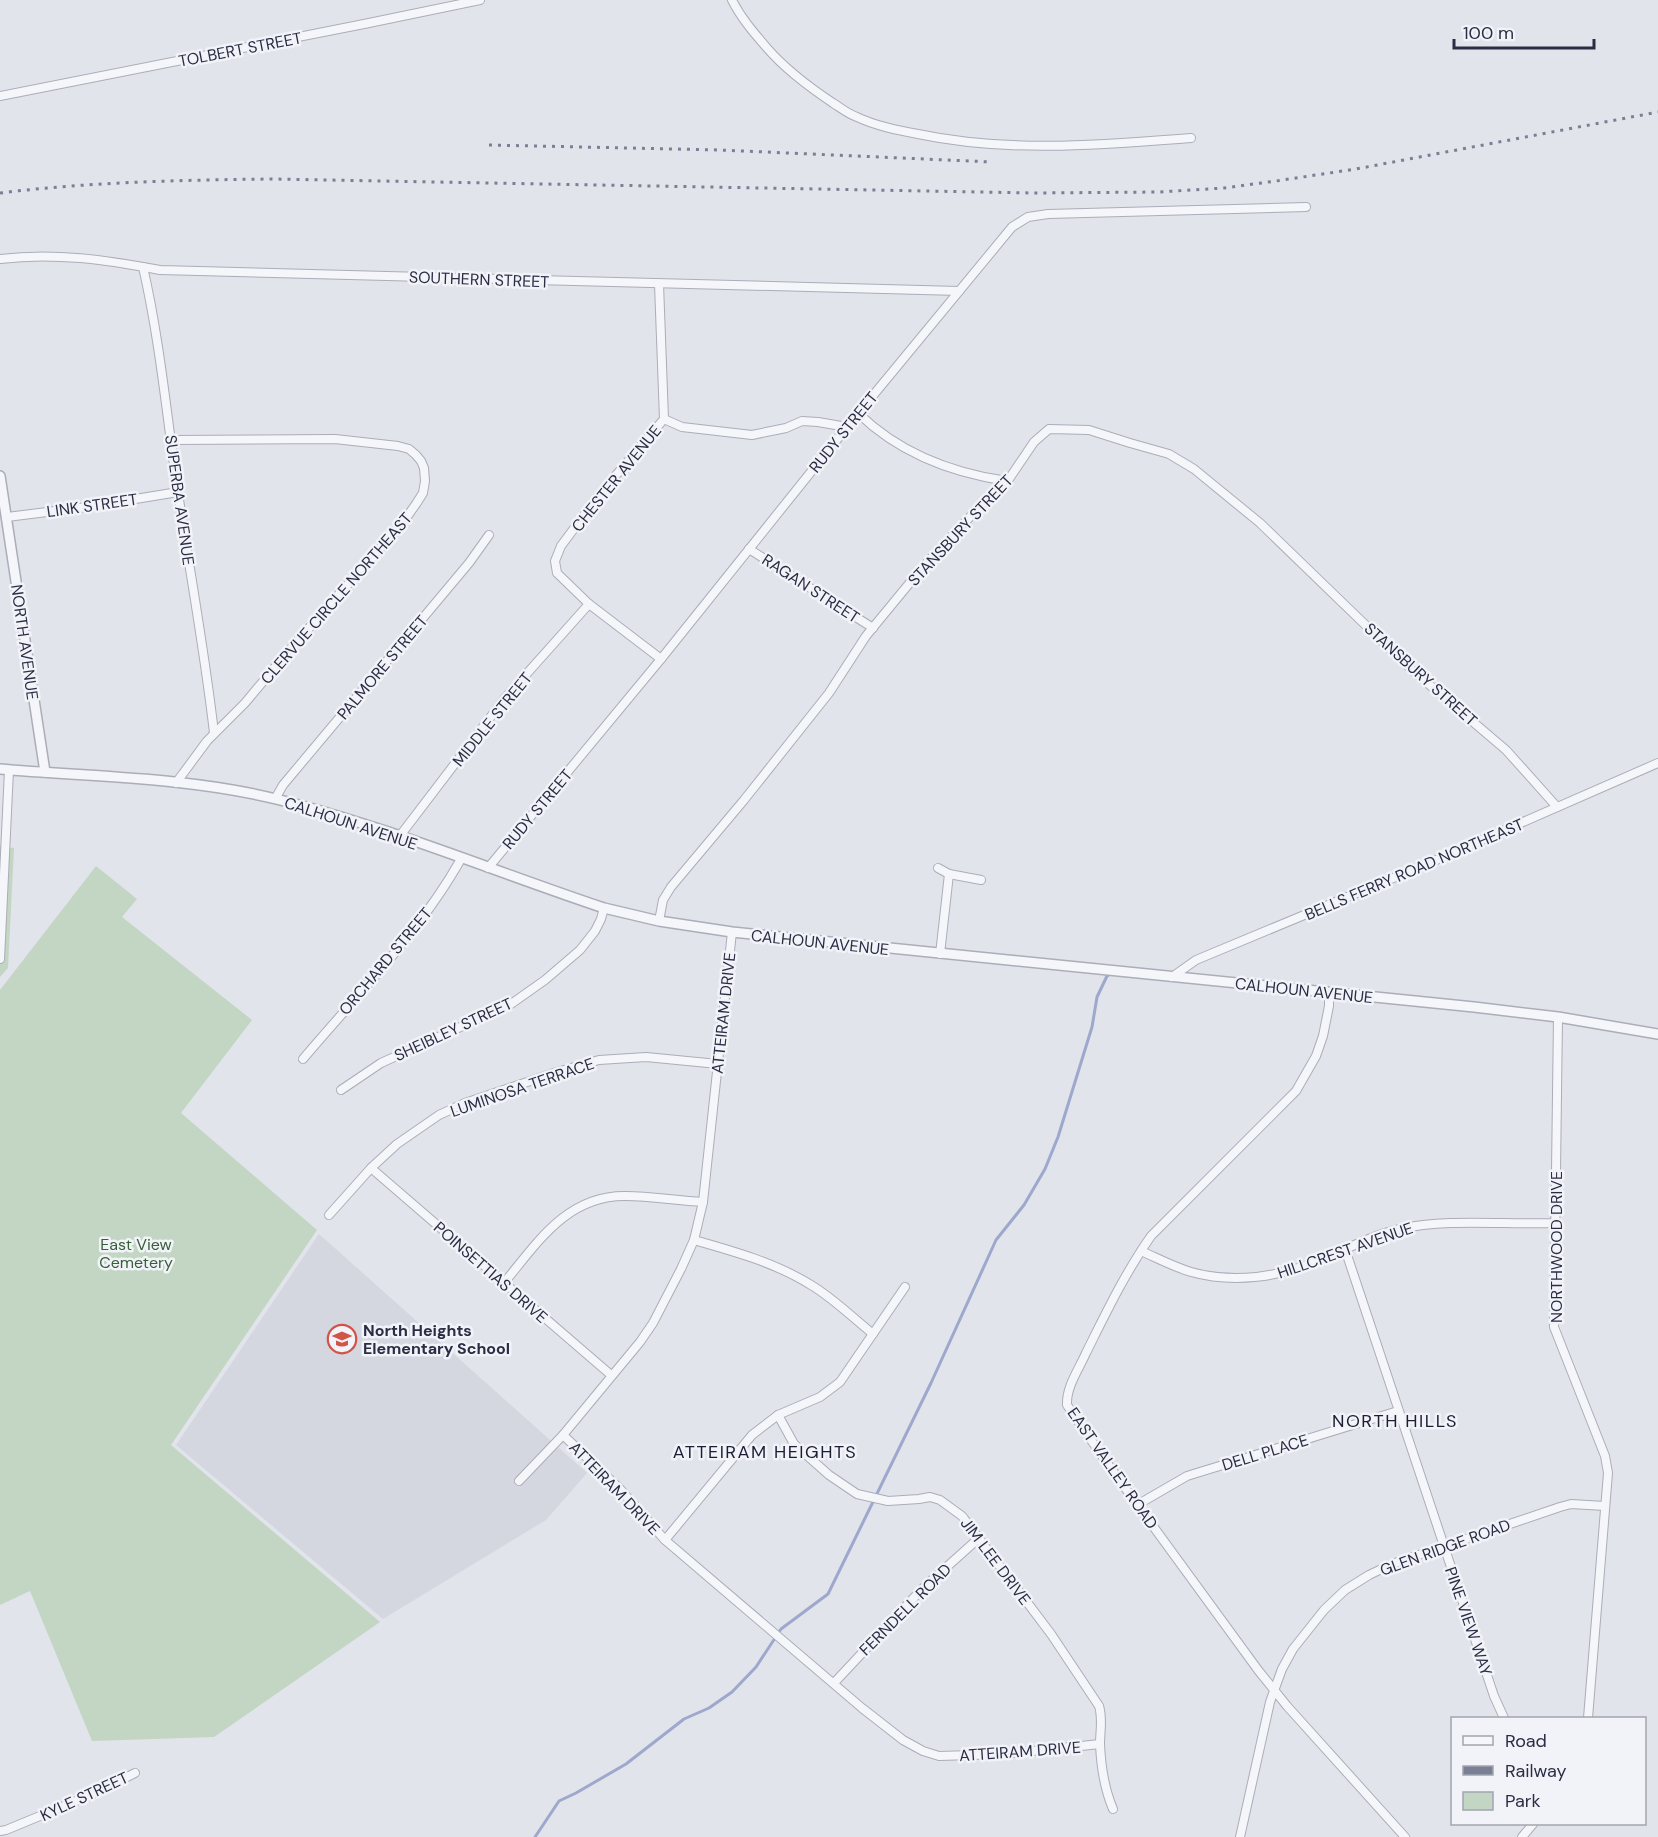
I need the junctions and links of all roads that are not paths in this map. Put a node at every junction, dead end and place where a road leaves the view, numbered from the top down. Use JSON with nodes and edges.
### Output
{"nodes":[{"id":1,"x":480,"y":0,"type":"edge"},
{"id":2,"x":732,"y":0,"type":"edge"},
{"id":3,"x":0,"y":96,"type":"edge"},
{"id":4,"x":1191,"y":138,"type":"dead end"},
{"id":5,"x":1306,"y":207,"type":"dead end"},
{"id":6,"x":0,"y":259,"type":"edge"},
{"id":7,"x":143,"y":267,"type":"junction"},
{"id":8,"x":659,"y":284,"type":"junction"},
{"id":9,"x":960,"y":291,"type":"junction"},
{"id":10,"x":858,"y":413,"type":"junction"},
{"id":11,"x":664,"y":419,"type":"junction"},
{"id":12,"x":847,"y":427,"type":"junction"},
{"id":13,"x":172,"y":440,"type":"junction"},
{"id":14,"x":0,"y":476,"type":"edge"},
{"id":15,"x":1007,"y":481,"type":"junction"},
{"id":16,"x":178,"y":492,"type":"junction"},
{"id":17,"x":6,"y":517,"type":"junction"},
{"id":18,"x":489,"y":535,"type":"dead end"},
{"id":19,"x":749,"y":549,"type":"junction"},
{"id":20,"x":589,"y":604,"type":"junction"},
{"id":21,"x":873,"y":628,"type":"junction"},
{"id":22,"x":661,"y":659,"type":"junction"},
{"id":23,"x":214,"y":734,"type":"junction"},
{"id":24,"x":1658,"y":763,"type":"edge"},
{"id":25,"x":4,"y":770,"type":"edge"},
{"id":26,"x":45,"y":772,"type":"junction"},
{"id":27,"x":176,"y":783,"type":"junction"},
{"id":28,"x":275,"y":799,"type":"junction"},
{"id":29,"x":1557,"y":807,"type":"junction"},
{"id":30,"x":399,"y":837,"type":"junction"},
{"id":31,"x":461,"y":859,"type":"junction"},
{"id":32,"x":488,"y":868,"type":"junction"},
{"id":33,"x":938,"y":868,"type":"dead end"},
{"id":34,"x":949,"y":874,"type":"junction"},
{"id":35,"x":981,"y":880,"type":"dead end"},
{"id":36,"x":604,"y":908,"type":"junction"},
{"id":37,"x":659,"y":921,"type":"junction"},
{"id":38,"x":732,"y":932,"type":"junction"},
{"id":39,"x":940,"y":954,"type":"junction"},
{"id":40,"x":0,"y":959,"type":"edge"},
{"id":41,"x":1172,"y":977,"type":"junction"},
{"id":42,"x":1329,"y":992,"type":"junction"},
{"id":43,"x":1558,"y":1017,"type":"junction"},
{"id":44,"x":1658,"y":1034,"type":"edge"},
{"id":45,"x":303,"y":1059,"type":"dead end"},
{"id":46,"x":718,"y":1064,"type":"junction"},
{"id":47,"x":341,"y":1090,"type":"dead end"},
{"id":48,"x":371,"y":1168,"type":"junction"},
{"id":49,"x":704,"y":1202,"type":"junction"},
{"id":50,"x":329,"y":1215,"type":"dead end"},
{"id":51,"x":1555,"y":1223,"type":"junction"},
{"id":52,"x":694,"y":1240,"type":"junction"},
{"id":53,"x":1345,"y":1249,"type":"junction"},
{"id":54,"x":1141,"y":1251,"type":"junction"},
{"id":55,"x":504,"y":1283,"type":"junction"},
{"id":56,"x":905,"y":1287,"type":"dead end"},
{"id":57,"x":873,"y":1334,"type":"junction"},
{"id":58,"x":611,"y":1375,"type":"junction"},
{"id":59,"x":1398,"y":1411,"type":"junction"},
{"id":60,"x":778,"y":1414,"type":"junction"},
{"id":61,"x":563,"y":1435,"type":"junction"},
{"id":62,"x":519,"y":1481,"type":"dead end"},
{"id":63,"x":1137,"y":1504,"type":"junction"},
{"id":64,"x":1605,"y":1506,"type":"junction"},
{"id":65,"x":979,"y":1538,"type":"junction"},
{"id":66,"x":666,"y":1540,"type":"junction"},
{"id":67,"x":1444,"y":1546,"type":"junction"},
{"id":68,"x":834,"y":1683,"type":"junction"},
{"id":69,"x":1274,"y":1690,"type":"junction"},
{"id":70,"x":1503,"y":1717,"type":"edge"},
{"id":71,"x":1588,"y":1717,"type":"edge"},
{"id":72,"x":1100,"y":1744,"type":"junction"},
{"id":73,"x":135,"y":1773,"type":"dead end"},
{"id":74,"x":1113,"y":1809,"type":"dead end"},
{"id":75,"x":1532,"y":1825,"type":"edge"},
{"id":76,"x":0,"y":1831,"type":"edge"},
{"id":77,"x":1240,"y":1837,"type":"edge"},
{"id":78,"x":1405,"y":1837,"type":"edge"},
{"id":79,"x":1522,"y":1837,"type":"edge"}],
"edges":[{"from":1,"to":3,"type":"street","name":"TOLBERT STREET"},
{"from":2,"to":4,"type":"street"},
{"from":5,"to":9,"type":"street","name":"RUDY STREET"},
{"from":6,"to":7,"type":"street","name":"SOUTHERN STREET"},
{"from":7,"to":8,"type":"street","name":"SOUTHERN STREET"},
{"from":7,"to":13,"type":"street","name":"SUPERBA AVENUE"},
{"from":8,"to":9,"type":"street","name":"SOUTHERN STREET"},
{"from":8,"to":11,"type":"street","name":"CHESTER AVENUE"},
{"from":9,"to":10,"type":"street","name":"RUDY STREET"},
{"from":10,"to":12,"type":"street","name":"RUDY STREET"},
{"from":10,"to":15,"type":"street"},
{"from":11,"to":12,"type":"street"},
{"from":11,"to":20,"type":"street","name":"CHESTER AVENUE"},
{"from":12,"to":19,"type":"street","name":"RUDY STREET"},
{"from":13,"to":16,"type":"street","name":"SUPERBA AVENUE"},
{"from":13,"to":23,"type":"street","name":"CLERVUE CIRCLE NORTHEAST"},
{"from":14,"to":17,"type":"street","name":"NORTH AVENUE"},
{"from":15,"to":21,"type":"street","name":"STANSBURY STREET"},
{"from":15,"to":29,"type":"street","name":"STANSBURY STREET"},
{"from":16,"to":17,"type":"street","name":"LINK STREET"},
{"from":16,"to":23,"type":"street","name":"SUPERBA AVENUE"},
{"from":17,"to":26,"type":"street","name":"NORTH AVENUE"},
{"from":18,"to":28,"type":"street","name":"PALMORE STREET"},
{"from":19,"to":21,"type":"street","name":"RAGAN STREET"},
{"from":19,"to":22,"type":"street","name":"RUDY STREET"},
{"from":20,"to":22,"type":"street"},
{"from":20,"to":30,"type":"street","name":"MIDDLE STREET"},
{"from":21,"to":37,"type":"street","name":"STANSBURY STREET"},
{"from":22,"to":32,"type":"street","name":"RUDY STREET"},
{"from":23,"to":27,"type":"street","name":"CLERVUE CIRCLE NORTHEAST"},
{"from":24,"to":29,"type":"street","name":"BELLS FERRY ROAD NORTHEAST"},
{"from":25,"to":26,"type":"street","name":"CALHOUN AVENUE"},
{"from":25,"to":40,"type":"street"},
{"from":26,"to":27,"type":"street","name":"CALHOUN AVENUE"},
{"from":27,"to":28,"type":"street","name":"CALHOUN AVENUE"},
{"from":28,"to":30,"type":"street","name":"CALHOUN AVENUE"},
{"from":29,"to":41,"type":"street","name":"BELLS FERRY ROAD NORTHEAST"},
{"from":30,"to":31,"type":"street","name":"CALHOUN AVENUE"},
{"from":31,"to":32,"type":"street","name":"CALHOUN AVENUE"},
{"from":31,"to":45,"type":"street","name":"ORCHARD STREET"},
{"from":32,"to":36,"type":"street","name":"CALHOUN AVENUE"},
{"from":33,"to":34,"type":"street"},
{"from":34,"to":35,"type":"street"},
{"from":34,"to":39,"type":"street"},
{"from":36,"to":37,"type":"street","name":"CALHOUN AVENUE"},
{"from":36,"to":47,"type":"street","name":"SHEIBLEY STREET"},
{"from":37,"to":38,"type":"street","name":"CALHOUN AVENUE"},
{"from":38,"to":39,"type":"street","name":"CALHOUN AVENUE"},
{"from":38,"to":46,"type":"street","name":"ATTEIRAM DRIVE"},
{"from":39,"to":41,"type":"street","name":"CALHOUN AVENUE"},
{"from":41,"to":42,"type":"street","name":"CALHOUN AVENUE"},
{"from":42,"to":43,"type":"street","name":"CALHOUN AVENUE"},
{"from":42,"to":54,"type":"street","name":"EAST VALLEY ROAD"},
{"from":43,"to":44,"type":"street","name":"CALHOUN AVENUE"},
{"from":43,"to":51,"type":"street","name":"NORTHWOOD DRIVE"},
{"from":46,"to":48,"type":"street","name":"LUMINOSA TERRACE"},
{"from":46,"to":49,"type":"street","name":"ATTEIRAM DRIVE"},
{"from":48,"to":50,"type":"street","name":"LUMINOSA TERRACE"},
{"from":48,"to":55,"type":"street","name":"POINSETTIAS DRIVE"},
{"from":49,"to":52,"type":"street","name":"ATTEIRAM DRIVE"},
{"from":49,"to":55,"type":"street"},
{"from":51,"to":53,"type":"street","name":"HILLCREST AVENUE"},
{"from":51,"to":64,"type":"street","name":"NORTHWOOD DRIVE"},
{"from":52,"to":57,"type":"street"},
{"from":52,"to":58,"type":"street","name":"ATTEIRAM DRIVE"},
{"from":53,"to":54,"type":"street","name":"HILLCREST AVENUE"},
{"from":53,"to":59,"type":"street","name":"PINE VIEW WAY"},
{"from":54,"to":63,"type":"street","name":"EAST VALLEY ROAD"},
{"from":55,"to":58,"type":"street","name":"POINSETTIAS DRIVE"},
{"from":56,"to":57,"type":"street"},
{"from":57,"to":60,"type":"street"},
{"from":58,"to":61,"type":"street","name":"ATTEIRAM DRIVE"},
{"from":59,"to":63,"type":"street","name":"DELL PLACE"},
{"from":59,"to":67,"type":"street","name":"PINE VIEW WAY"},
{"from":60,"to":65,"type":"street","name":"JIM LEE DRIVE"},
{"from":60,"to":66,"type":"street"},
{"from":61,"to":62,"type":"street"},
{"from":61,"to":66,"type":"street","name":"ATTEIRAM DRIVE"},
{"from":63,"to":69,"type":"street","name":"EAST VALLEY ROAD"},
{"from":64,"to":67,"type":"street","name":"GLEN RIDGE ROAD"},
{"from":64,"to":71,"type":"street","name":"NORTHWOOD DRIVE"},
{"from":65,"to":68,"type":"street","name":"FERNDELL ROAD"},
{"from":65,"to":72,"type":"street","name":"JIM LEE DRIVE"},
{"from":66,"to":68,"type":"street","name":"ATTEIRAM DRIVE"},
{"from":67,"to":69,"type":"street","name":"GLEN RIDGE ROAD"},
{"from":67,"to":70,"type":"street","name":"PINE VIEW WAY"},
{"from":68,"to":72,"type":"street","name":"ATTEIRAM DRIVE"},
{"from":69,"to":77,"type":"street","name":"GLEN RIDGE ROAD"},
{"from":69,"to":78,"type":"street","name":"EAST VALLEY ROAD"},
{"from":72,"to":74,"type":"street","name":"JIM LEE DRIVE"},
{"from":73,"to":76,"type":"street","name":"KYLE STREET"},
{"from":75,"to":79,"type":"street"}]}
